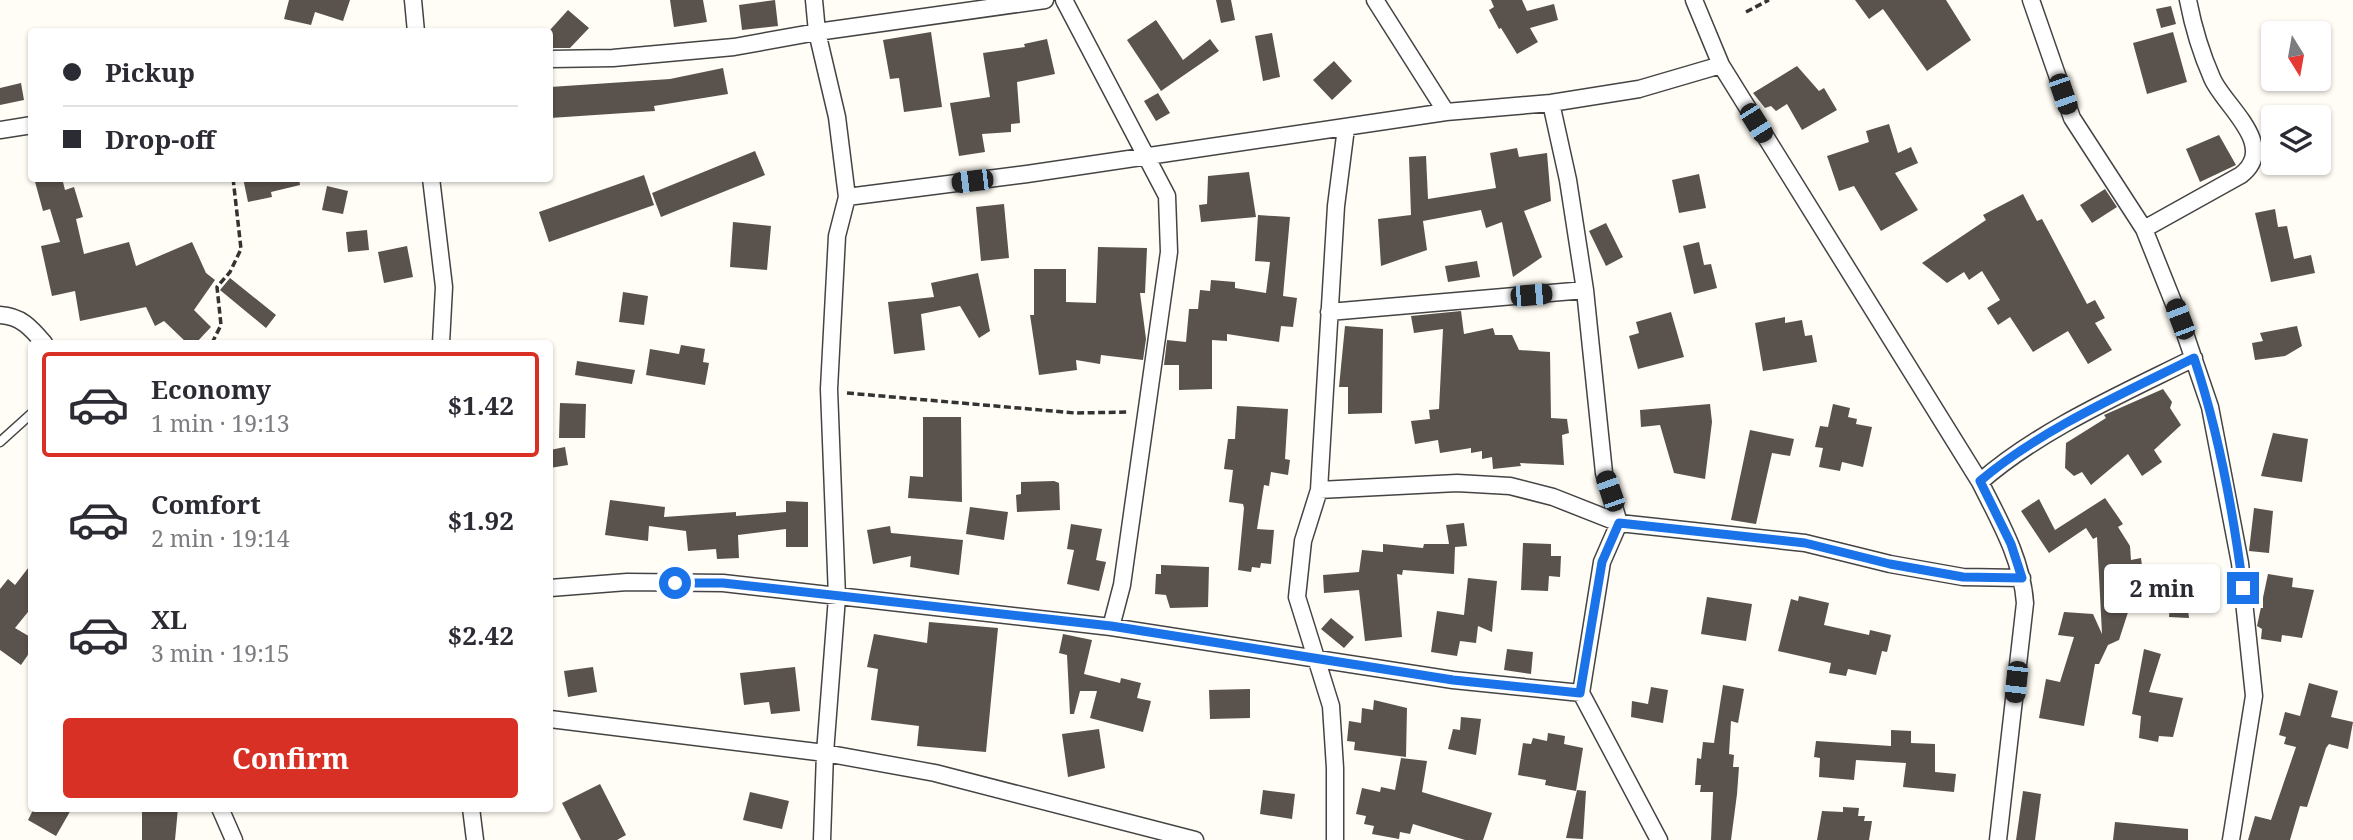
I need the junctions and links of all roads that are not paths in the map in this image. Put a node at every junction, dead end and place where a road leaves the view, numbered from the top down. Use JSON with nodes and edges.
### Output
{"nodes":[{"id":1,"x":413,"y":0,"type":"edge"},
{"id":2,"x":814,"y":0,"type":"edge"},
{"id":3,"x":1045,"y":0,"type":"edge"},
{"id":4,"x":1064,"y":0,"type":"edge"},
{"id":5,"x":1375,"y":0,"type":"edge"},
{"id":6,"x":1694,"y":0,"type":"edge"},
{"id":7,"x":2031,"y":0,"type":"edge"},
{"id":8,"x":2188,"y":0,"type":"edge"},
{"id":9,"x":416,"y":28,"type":"edge"},
{"id":10,"x":817,"y":32,"type":"junction"},
{"id":11,"x":553,"y":59,"type":"edge"},
{"id":12,"x":1721,"y":65,"type":"junction"},
{"id":13,"x":1551,"y":103,"type":"junction"},
{"id":14,"x":1446,"y":112,"type":"junction"},
{"id":15,"x":28,"y":126,"type":"edge"},
{"id":16,"x":1346,"y":128,"type":"junction"},
{"id":17,"x":0,"y":130,"type":"edge"},
{"id":18,"x":1147,"y":157,"type":"junction"},
{"id":19,"x":431,"y":182,"type":"edge"},
{"id":20,"x":848,"y":197,"type":"junction"},
{"id":21,"x":2144,"y":229,"type":"junction"},
{"id":22,"x":1585,"y":290,"type":"junction"},
{"id":23,"x":1329,"y":312,"type":"junction"},
{"id":24,"x":0,"y":315,"type":"edge"},
{"id":25,"x":41,"y":340,"type":"edge"},
{"id":26,"x":441,"y":340,"type":"edge"},
{"id":27,"x":2194,"y":358,"type":"junction"},
{"id":28,"x":28,"y":417,"type":"edge"},
{"id":29,"x":0,"y":442,"type":"edge"},
{"id":30,"x":1980,"y":481,"type":"junction"},
{"id":31,"x":1319,"y":490,"type":"junction"},
{"id":32,"x":1619,"y":523,"type":"junction"},
{"id":33,"x":2022,"y":578,"type":"junction"},
{"id":34,"x":553,"y":588,"type":"edge"},
{"id":35,"x":837,"y":597,"type":"junction"},
{"id":36,"x":1111,"y":626,"type":"junction"},
{"id":37,"x":1317,"y":657,"type":"junction"},
{"id":38,"x":1580,"y":693,"type":"junction"},
{"id":39,"x":553,"y":719,"type":"edge"},
{"id":40,"x":825,"y":753,"type":"junction"},
{"id":41,"x":222,"y":812,"type":"edge"},
{"id":42,"x":472,"y":812,"type":"edge"},
{"id":43,"x":234,"y":840,"type":"edge"},
{"id":44,"x":475,"y":840,"type":"edge"},
{"id":45,"x":822,"y":840,"type":"edge"},
{"id":46,"x":1195,"y":840,"type":"edge"},
{"id":47,"x":1335,"y":840,"type":"edge"},
{"id":48,"x":1659,"y":840,"type":"edge"},
{"id":49,"x":1998,"y":840,"type":"edge"},
{"id":50,"x":2231,"y":840,"type":"edge"}],
"edges":[{"from":1,"to":9,"type":"street"},
{"from":2,"to":10,"type":"street"},
{"from":3,"to":10,"type":"street"},
{"from":4,"to":18,"type":"street"},
{"from":5,"to":14,"type":"street"},
{"from":6,"to":12,"type":"street"},
{"from":7,"to":21,"type":"street"},
{"from":8,"to":21,"type":"street"},
{"from":10,"to":11,"type":"street"},
{"from":10,"to":20,"type":"street"},
{"from":12,"to":13,"type":"street"},
{"from":12,"to":30,"type":"street"},
{"from":13,"to":14,"type":"street"},
{"from":13,"to":22,"type":"street"},
{"from":14,"to":16,"type":"street"},
{"from":15,"to":17,"type":"street"},
{"from":16,"to":18,"type":"street"},
{"from":16,"to":23,"type":"street"},
{"from":18,"to":20,"type":"street"},
{"from":18,"to":36,"type":"street"},
{"from":19,"to":26,"type":"street"},
{"from":20,"to":35,"type":"street"},
{"from":21,"to":27,"type":"street"},
{"from":22,"to":23,"type":"street"},
{"from":22,"to":32,"type":"street"},
{"from":23,"to":31,"type":"street"},
{"from":24,"to":25,"type":"street"},
{"from":27,"to":30,"type":"street"},
{"from":27,"to":50,"type":"street"},
{"from":28,"to":29,"type":"lane"},
{"from":30,"to":33,"type":"street"},
{"from":31,"to":32,"type":"street"},
{"from":31,"to":37,"type":"street"},
{"from":32,"to":33,"type":"street"},
{"from":32,"to":38,"type":"street"},
{"from":33,"to":49,"type":"street"},
{"from":34,"to":35,"type":"street"},
{"from":35,"to":36,"type":"street"},
{"from":35,"to":40,"type":"street"},
{"from":36,"to":37,"type":"street"},
{"from":37,"to":38,"type":"street"},
{"from":37,"to":47,"type":"street"},
{"from":38,"to":48,"type":"street"},
{"from":39,"to":40,"type":"street"},
{"from":40,"to":45,"type":"street"},
{"from":40,"to":46,"type":"street"},
{"from":41,"to":43,"type":"street"},
{"from":42,"to":44,"type":"street"}]}
